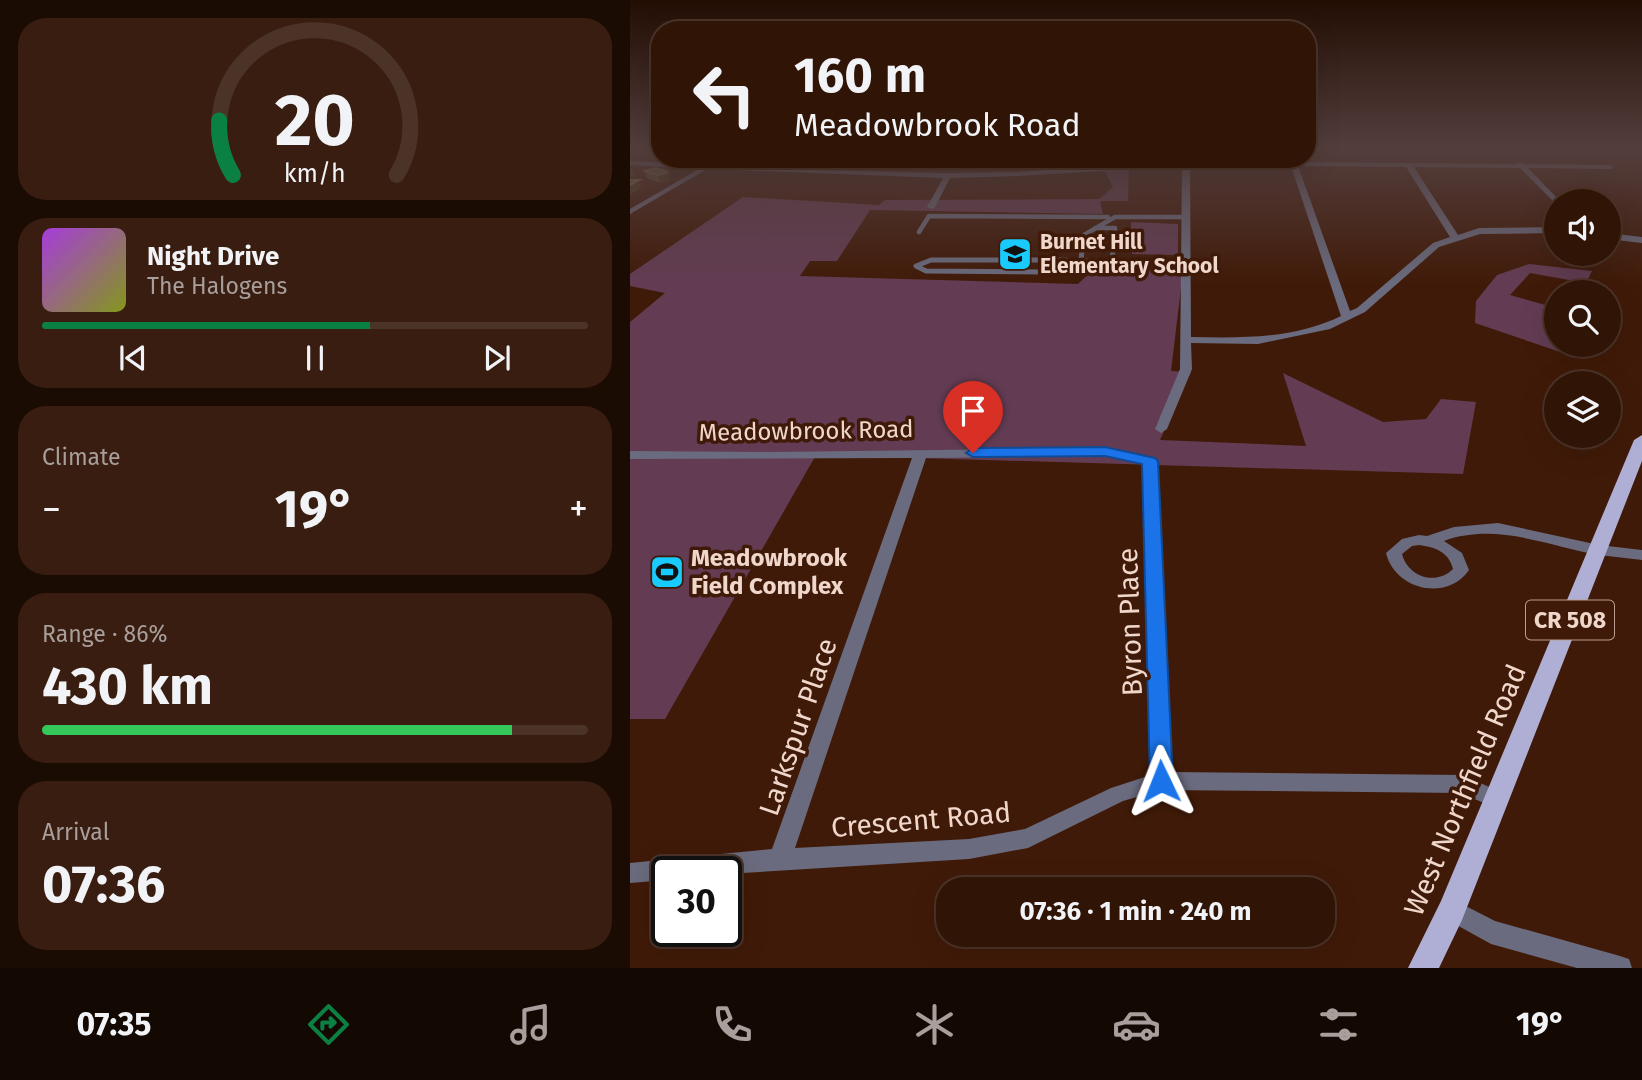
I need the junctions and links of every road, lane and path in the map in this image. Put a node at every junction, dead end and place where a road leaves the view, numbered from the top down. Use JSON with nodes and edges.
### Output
{"nodes":[{"id":1,"x":660,"y":194,"type":"edge"},
{"id":2,"x":937,"y":194,"type":"edge"},
{"id":3,"x":1187,"y":194,"type":"edge"},
{"id":4,"x":1305,"y":194,"type":"edge"},
{"id":5,"x":1427,"y":194,"type":"edge"},
{"id":6,"x":931,"y":206,"type":"dead end"},
{"id":7,"x":630,"y":212,"type":"edge"},
{"id":8,"x":1115,"y":217,"type":"junction"},
{"id":9,"x":1187,"y":217,"type":"junction"},
{"id":10,"x":1096,"y":228,"type":"junction"},
{"id":11,"x":1544,"y":230,"type":"edge"},
{"id":12,"x":919,"y":232,"type":"dead end"},
{"id":13,"x":1455,"y":238,"type":"junction"},
{"id":14,"x":1621,"y":238,"type":"edge"},
{"id":15,"x":1642,"y":240,"type":"edge"},
{"id":16,"x":1008,"y":248,"type":"dead end"},
{"id":17,"x":947,"y":260,"type":"junction"},
{"id":18,"x":1005,"y":260,"type":"junction"},
{"id":19,"x":1061,"y":260,"type":"junction"},
{"id":20,"x":1081,"y":261,"type":"junction"},
{"id":21,"x":1112,"y":261,"type":"junction"},
{"id":22,"x":1187,"y":262,"type":"junction"},
{"id":23,"x":942,"y":271,"type":"junction"},
{"id":24,"x":1348,"y":318,"type":"junction"},
{"id":25,"x":1188,"y":340,"type":"junction"},
{"id":26,"x":1161,"y":429,"type":"dead end"},
{"id":27,"x":1642,"y":440,"type":"edge"},
{"id":28,"x":921,"y":453,"type":"junction"},
{"id":29,"x":630,"y":455,"type":"edge"},
{"id":30,"x":1150,"y":461,"type":"joint"},
{"id":31,"x":1429,"y":541,"type":"dead end"},
{"id":32,"x":1599,"y":550,"type":"junction"},
{"id":33,"x":1642,"y":555,"type":"edge"},
{"id":34,"x":1161,"y":781,"type":"junction"},
{"id":35,"x":1496,"y":799,"type":"junction"},
{"id":36,"x":780,"y":859,"type":"junction"},
{"id":37,"x":630,"y":873,"type":"edge"},
{"id":38,"x":1452,"y":910,"type":"junction"},
{"id":39,"x":1423,"y":968,"type":"edge"},
{"id":40,"x":1620,"y":968,"type":"edge"}],
"edges":[{"from":1,"to":7,"type":"street"},
{"from":2,"to":6,"type":"street"},
{"from":3,"to":9,"type":"street"},
{"from":4,"to":24,"type":"street"},
{"from":5,"to":13,"type":"street"},
{"from":8,"to":9,"type":"lane"},
{"from":8,"to":10,"type":"lane"},
{"from":8,"to":12,"type":"lane"},
{"from":9,"to":22,"type":"street"},
{"from":10,"to":20,"type":"lane"},
{"from":10,"to":21,"type":"lane"},
{"from":11,"to":13,"type":"street"},
{"from":13,"to":24,"type":"street"},
{"from":14,"to":15,"type":"street"},
{"from":16,"to":18,"type":"lane"},
{"from":17,"to":18,"type":"lane"},
{"from":17,"to":23,"type":"lane"},
{"from":17,"to":23,"type":"lane"},
{"from":18,"to":19,"type":"lane"},
{"from":19,"to":20,"type":"lane"},
{"from":19,"to":23,"type":"lane"},
{"from":20,"to":21,"type":"lane"},
{"from":21,"to":22,"type":"lane"},
{"from":22,"to":25,"type":"street"},
{"from":24,"to":25,"type":"street"},
{"from":25,"to":26,"type":"street"},
{"from":27,"to":32,"type":"main road","name":"West Northfield Road","number":"CR 508"},
{"from":28,"to":29,"type":"street","name":"Meadowbrook Road"},
{"from":28,"to":30,"type":"street","name":"Meadowbrook Road"},
{"from":28,"to":36,"type":"street","name":"Larkspur Place"},
{"from":30,"to":34,"type":"street","name":"Byron Place"},
{"from":31,"to":32,"type":"street"},
{"from":32,"to":33,"type":"street"},
{"from":32,"to":35,"type":"main road","name":"West Northfield Road","number":"CR 508"},
{"from":34,"to":35,"type":"street","name":"Crescent Road"},
{"from":34,"to":36,"type":"street","name":"Crescent Road"},
{"from":35,"to":38,"type":"main road","name":"West Northfield Road","number":"CR 508"},
{"from":36,"to":37,"type":"street","name":"Crescent Road"},
{"from":38,"to":39,"type":"main road","name":"West Northfield Road","number":"CR 508"},
{"from":38,"to":40,"type":"street"}]}
